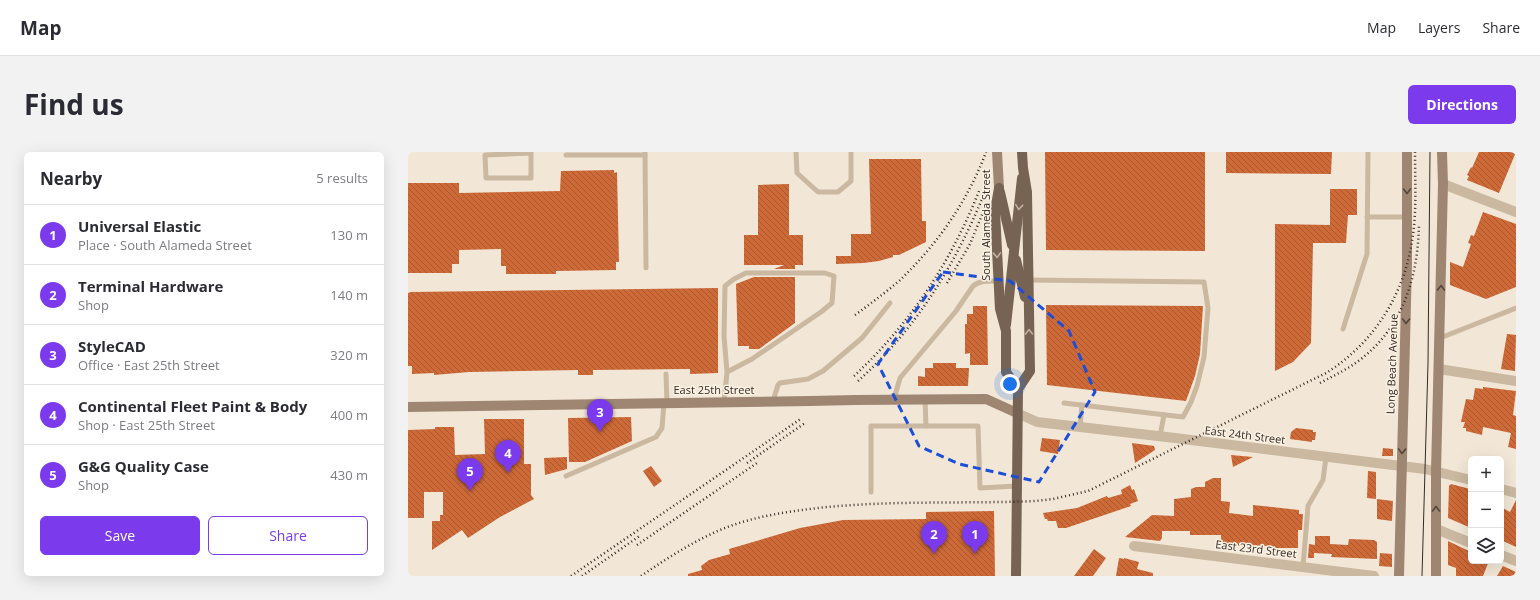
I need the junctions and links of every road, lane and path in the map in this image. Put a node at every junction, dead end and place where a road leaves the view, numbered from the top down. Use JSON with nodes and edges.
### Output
{"nodes":[{"id":1,"x":531,"y":152,"type":"edge"},
{"id":2,"x":796,"y":152,"type":"edge"},
{"id":3,"x":850,"y":152,"type":"edge"},
{"id":4,"x":997,"y":152,"type":"edge"},
{"id":5,"x":1022,"y":152,"type":"edge"},
{"id":6,"x":1368,"y":152,"type":"edge"},
{"id":7,"x":1407,"y":152,"type":"edge"},
{"id":8,"x":1442,"y":152,"type":"edge"},
{"id":9,"x":645,"y":153,"type":"edge"},
{"id":10,"x":566,"y":155,"type":"dead end"},
{"id":11,"x":1023,"y":168,"type":"junction"},
{"id":12,"x":1443,"y":184,"type":"junction"},
{"id":13,"x":999,"y":188,"type":"junction"},
{"id":14,"x":1516,"y":212,"type":"edge"},
{"id":15,"x":1368,"y":217,"type":"junction"},
{"id":16,"x":1407,"y":217,"type":"junction"},
{"id":17,"x":1014,"y":252,"type":"junction"},
{"id":18,"x":646,"y":268,"type":"dead end"},
{"id":19,"x":1029,"y":280,"type":"junction"},
{"id":20,"x":998,"y":281,"type":"junction"},
{"id":21,"x":890,"y":304,"type":"dead end"},
{"id":22,"x":1516,"y":308,"type":"edge"},
{"id":23,"x":1029,"y":314,"type":"junction"},
{"id":24,"x":1343,"y":329,"type":"dead end"},
{"id":25,"x":1006,"y":331,"type":"junction"},
{"id":26,"x":1440,"y":338,"type":"junction"},
{"id":27,"x":1439,"y":369,"type":"junction"},
{"id":28,"x":727,"y":372,"type":"junction"},
{"id":29,"x":666,"y":374,"type":"dead end"},
{"id":30,"x":1516,"y":381,"type":"edge"},
{"id":31,"x":1018,"y":389,"type":"junction"},
{"id":32,"x":925,"y":399,"type":"junction"},
{"id":33,"x":896,"y":400,"type":"junction"},
{"id":34,"x":772,"y":402,"type":"junction"},
{"id":35,"x":666,"y":403,"type":"junction"},
{"id":36,"x":724,"y":403,"type":"junction"},
{"id":37,"x":1064,"y":403,"type":"dead end"},
{"id":38,"x":1082,"y":405,"type":"junction"},
{"id":39,"x":408,"y":407,"type":"edge"},
{"id":40,"x":1017,"y":413,"type":"junction"},
{"id":41,"x":1164,"y":415,"type":"junction"},
{"id":42,"x":926,"y":426,"type":"junction"},
{"id":43,"x":1080,"y":427,"type":"junction"},
{"id":44,"x":1160,"y":436,"type":"junction"},
{"id":45,"x":1326,"y":457,"type":"junction"},
{"id":46,"x":1401,"y":466,"type":"junction"},
{"id":47,"x":1436,"y":471,"type":"junction"},
{"id":48,"x":566,"y":476,"type":"dead end"},
{"id":49,"x":1468,"y":479,"type":"edge"},
{"id":50,"x":1017,"y":486,"type":"junction"},
{"id":51,"x":1504,"y":490,"type":"edge"},
{"id":52,"x":871,"y":492,"type":"dead end"},
{"id":53,"x":1516,"y":493,"type":"edge"},
{"id":54,"x":1436,"y":528,"type":"junction"},
{"id":55,"x":1468,"y":542,"type":"edge"},
{"id":56,"x":1134,"y":546,"type":"dead end"},
{"id":57,"x":1504,"y":556,"type":"edge"},
{"id":58,"x":1516,"y":561,"type":"edge"},
{"id":59,"x":1303,"y":567,"type":"junction"},
{"id":60,"x":1016,"y":576,"type":"edge"},
{"id":61,"x":1374,"y":576,"type":"edge"},
{"id":62,"x":1399,"y":576,"type":"edge"},
{"id":63,"x":1436,"y":576,"type":"edge"}],
"edges":[{"from":1,"to":1,"type":"lane"},
{"from":2,"to":3,"type":"lane"},
{"from":4,"to":13,"type":"main road","name":"South Alameda Street"},
{"from":5,"to":11,"type":"main road"},
{"from":6,"to":15,"type":"lane"},
{"from":7,"to":16,"type":"main road","name":"Long Beach Avenue","one_way":true},
{"from":8,"to":12,"type":"main road"},
{"from":9,"to":10,"type":"lane"},
{"from":9,"to":18,"type":"lane"},
{"from":11,"to":17,"type":"main road","one_way":true},
{"from":11,"to":19,"type":"main road"},
{"from":12,"to":14,"type":"street"},
{"from":26,"to":12,"type":"main road","one_way":true},
{"from":13,"to":17,"type":"main road"},
{"from":13,"to":20,"type":"main road","name":"South Alameda Street","one_way":true},
{"from":15,"to":16,"type":"lane"},
{"from":15,"to":24,"type":"lane"},
{"from":16,"to":46,"type":"main road","name":"Long Beach Avenue","one_way":true},
{"from":17,"to":23,"type":"main road"},
{"from":17,"to":25,"type":"main road"},
{"from":19,"to":23,"type":"main road"},
{"from":19,"to":41,"type":"lane"},
{"from":20,"to":25,"type":"main road","name":"South Alameda Street"},
{"from":20,"to":33,"type":"lane"},
{"from":21,"to":34,"type":"lane"},
{"from":22,"to":26,"type":"lane"},
{"from":31,"to":23,"type":"main road","one_way":true},
{"from":25,"to":31,"type":"main road","name":"South Alameda Street"},
{"from":26,"to":27,"type":"main road"},
{"from":27,"to":30,"type":"street"},
{"from":27,"to":47,"type":"main road"},
{"from":28,"to":28,"type":"lane"},
{"from":28,"to":36,"type":"lane"},
{"from":29,"to":35,"type":"lane"},
{"from":31,"to":40,"type":"main road"},
{"from":32,"to":33,"type":"main road","name":"East 25th Street"},
{"from":32,"to":40,"type":"main road","name":"East 25th Street"},
{"from":32,"to":42,"type":"lane"},
{"from":33,"to":34,"type":"main road","name":"East 25th Street","bridge":true},
{"from":34,"to":36,"type":"main road","name":"East 25th Street"},
{"from":35,"to":36,"type":"main road","name":"East 25th Street"},
{"from":35,"to":39,"type":"main road","name":"East 25th Street"},
{"from":35,"to":48,"type":"lane"},
{"from":37,"to":38,"type":"lane"},
{"from":38,"to":41,"type":"lane"},
{"from":38,"to":43,"type":"lane"},
{"from":40,"to":43,"type":"street","name":"East 24th Street"},
{"from":40,"to":50,"type":"main road"},
{"from":41,"to":44,"type":"lane"},
{"from":42,"to":50,"type":"lane"},
{"from":42,"to":52,"type":"lane"},
{"from":43,"to":44,"type":"street","name":"East 24th Street"},
{"from":44,"to":45,"type":"street","name":"East 24th Street"},
{"from":45,"to":46,"type":"street","name":"East 24th Street"},
{"from":45,"to":59,"type":"lane"},
{"from":46,"to":47,"type":"street","name":"East 24th Street"},
{"from":46,"to":62,"type":"main road","name":"Long Beach Avenue"},
{"from":47,"to":49,"type":"street","name":"East 24th Street"},
{"from":54,"to":47,"type":"main road","one_way":true},
{"from":50,"to":60,"type":"main road"},
{"from":51,"to":53,"type":"street"},
{"from":54,"to":55,"type":"street"},
{"from":54,"to":63,"type":"main road"},
{"from":56,"to":59,"type":"street","name":"East 23rd Street"},
{"from":57,"to":58,"type":"street"},
{"from":59,"to":61,"type":"street","name":"East 23rd Street"}]}
